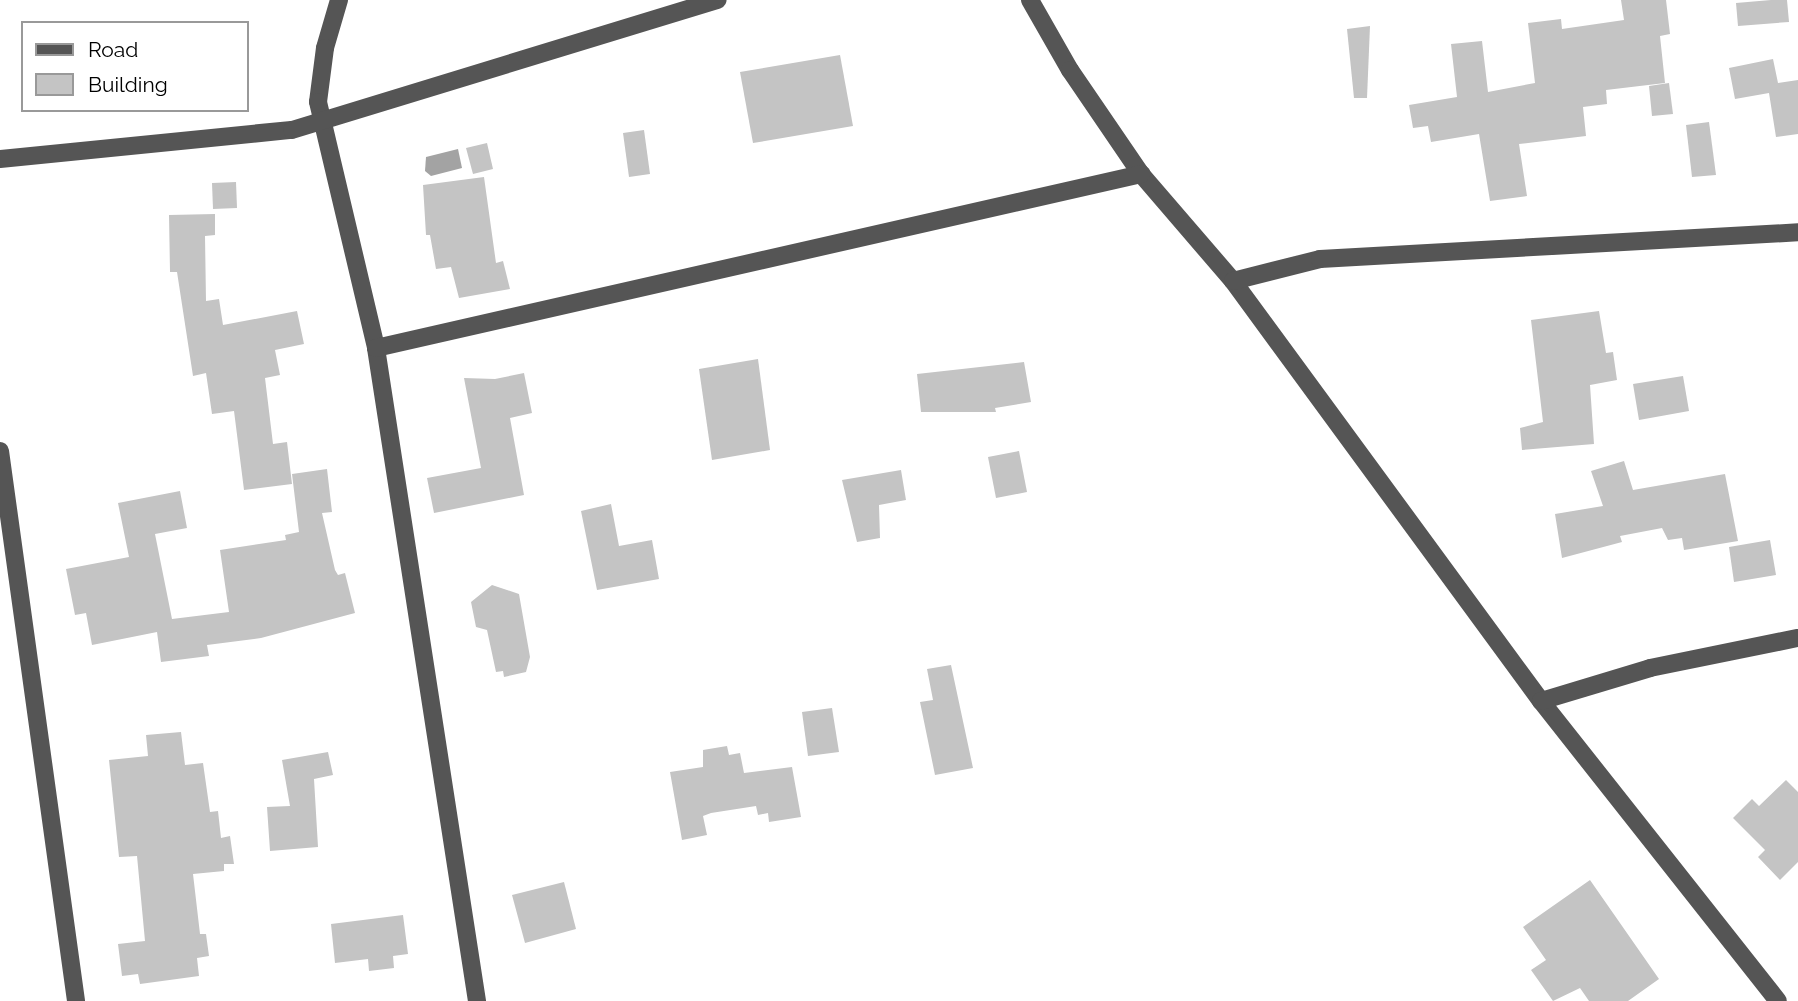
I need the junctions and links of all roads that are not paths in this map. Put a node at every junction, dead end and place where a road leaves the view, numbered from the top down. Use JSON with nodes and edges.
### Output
{"nodes":[{"id":1,"x":338,"y":0,"type":"edge"},
{"id":2,"x":718,"y":0,"type":"edge"},
{"id":3,"x":1030,"y":0,"type":"edge"},
{"id":4,"x":694,"y":4,"type":"edge"},
{"id":5,"x":322,"y":123,"type":"junction"},
{"id":6,"x":0,"y":159,"type":"edge"},
{"id":7,"x":1141,"y":174,"type":"junction"},
{"id":8,"x":1798,"y":232,"type":"edge"},
{"id":9,"x":1233,"y":281,"type":"junction"},
{"id":10,"x":376,"y":348,"type":"junction"},
{"id":11,"x":0,"y":451,"type":"edge"},
{"id":12,"x":1798,"y":638,"type":"edge"},
{"id":13,"x":1541,"y":701,"type":"junction"},
{"id":14,"x":76,"y":1001,"type":"edge"},
{"id":15,"x":477,"y":1001,"type":"edge"},
{"id":16,"x":1778,"y":1001,"type":"edge"}],
"edges":[{"from":1,"to":5,"type":"street"},
{"from":2,"to":4,"type":"street"},
{"from":3,"to":7,"type":"street"},
{"from":4,"to":5,"type":"street"},
{"from":5,"to":6,"type":"street"},
{"from":5,"to":10,"type":"street"},
{"from":7,"to":9,"type":"street"},
{"from":7,"to":10,"type":"street"},
{"from":8,"to":9,"type":"street"},
{"from":9,"to":13,"type":"street"},
{"from":10,"to":15,"type":"street"},
{"from":11,"to":14,"type":"street"},
{"from":12,"to":13,"type":"street"},
{"from":13,"to":16,"type":"street"}]}
